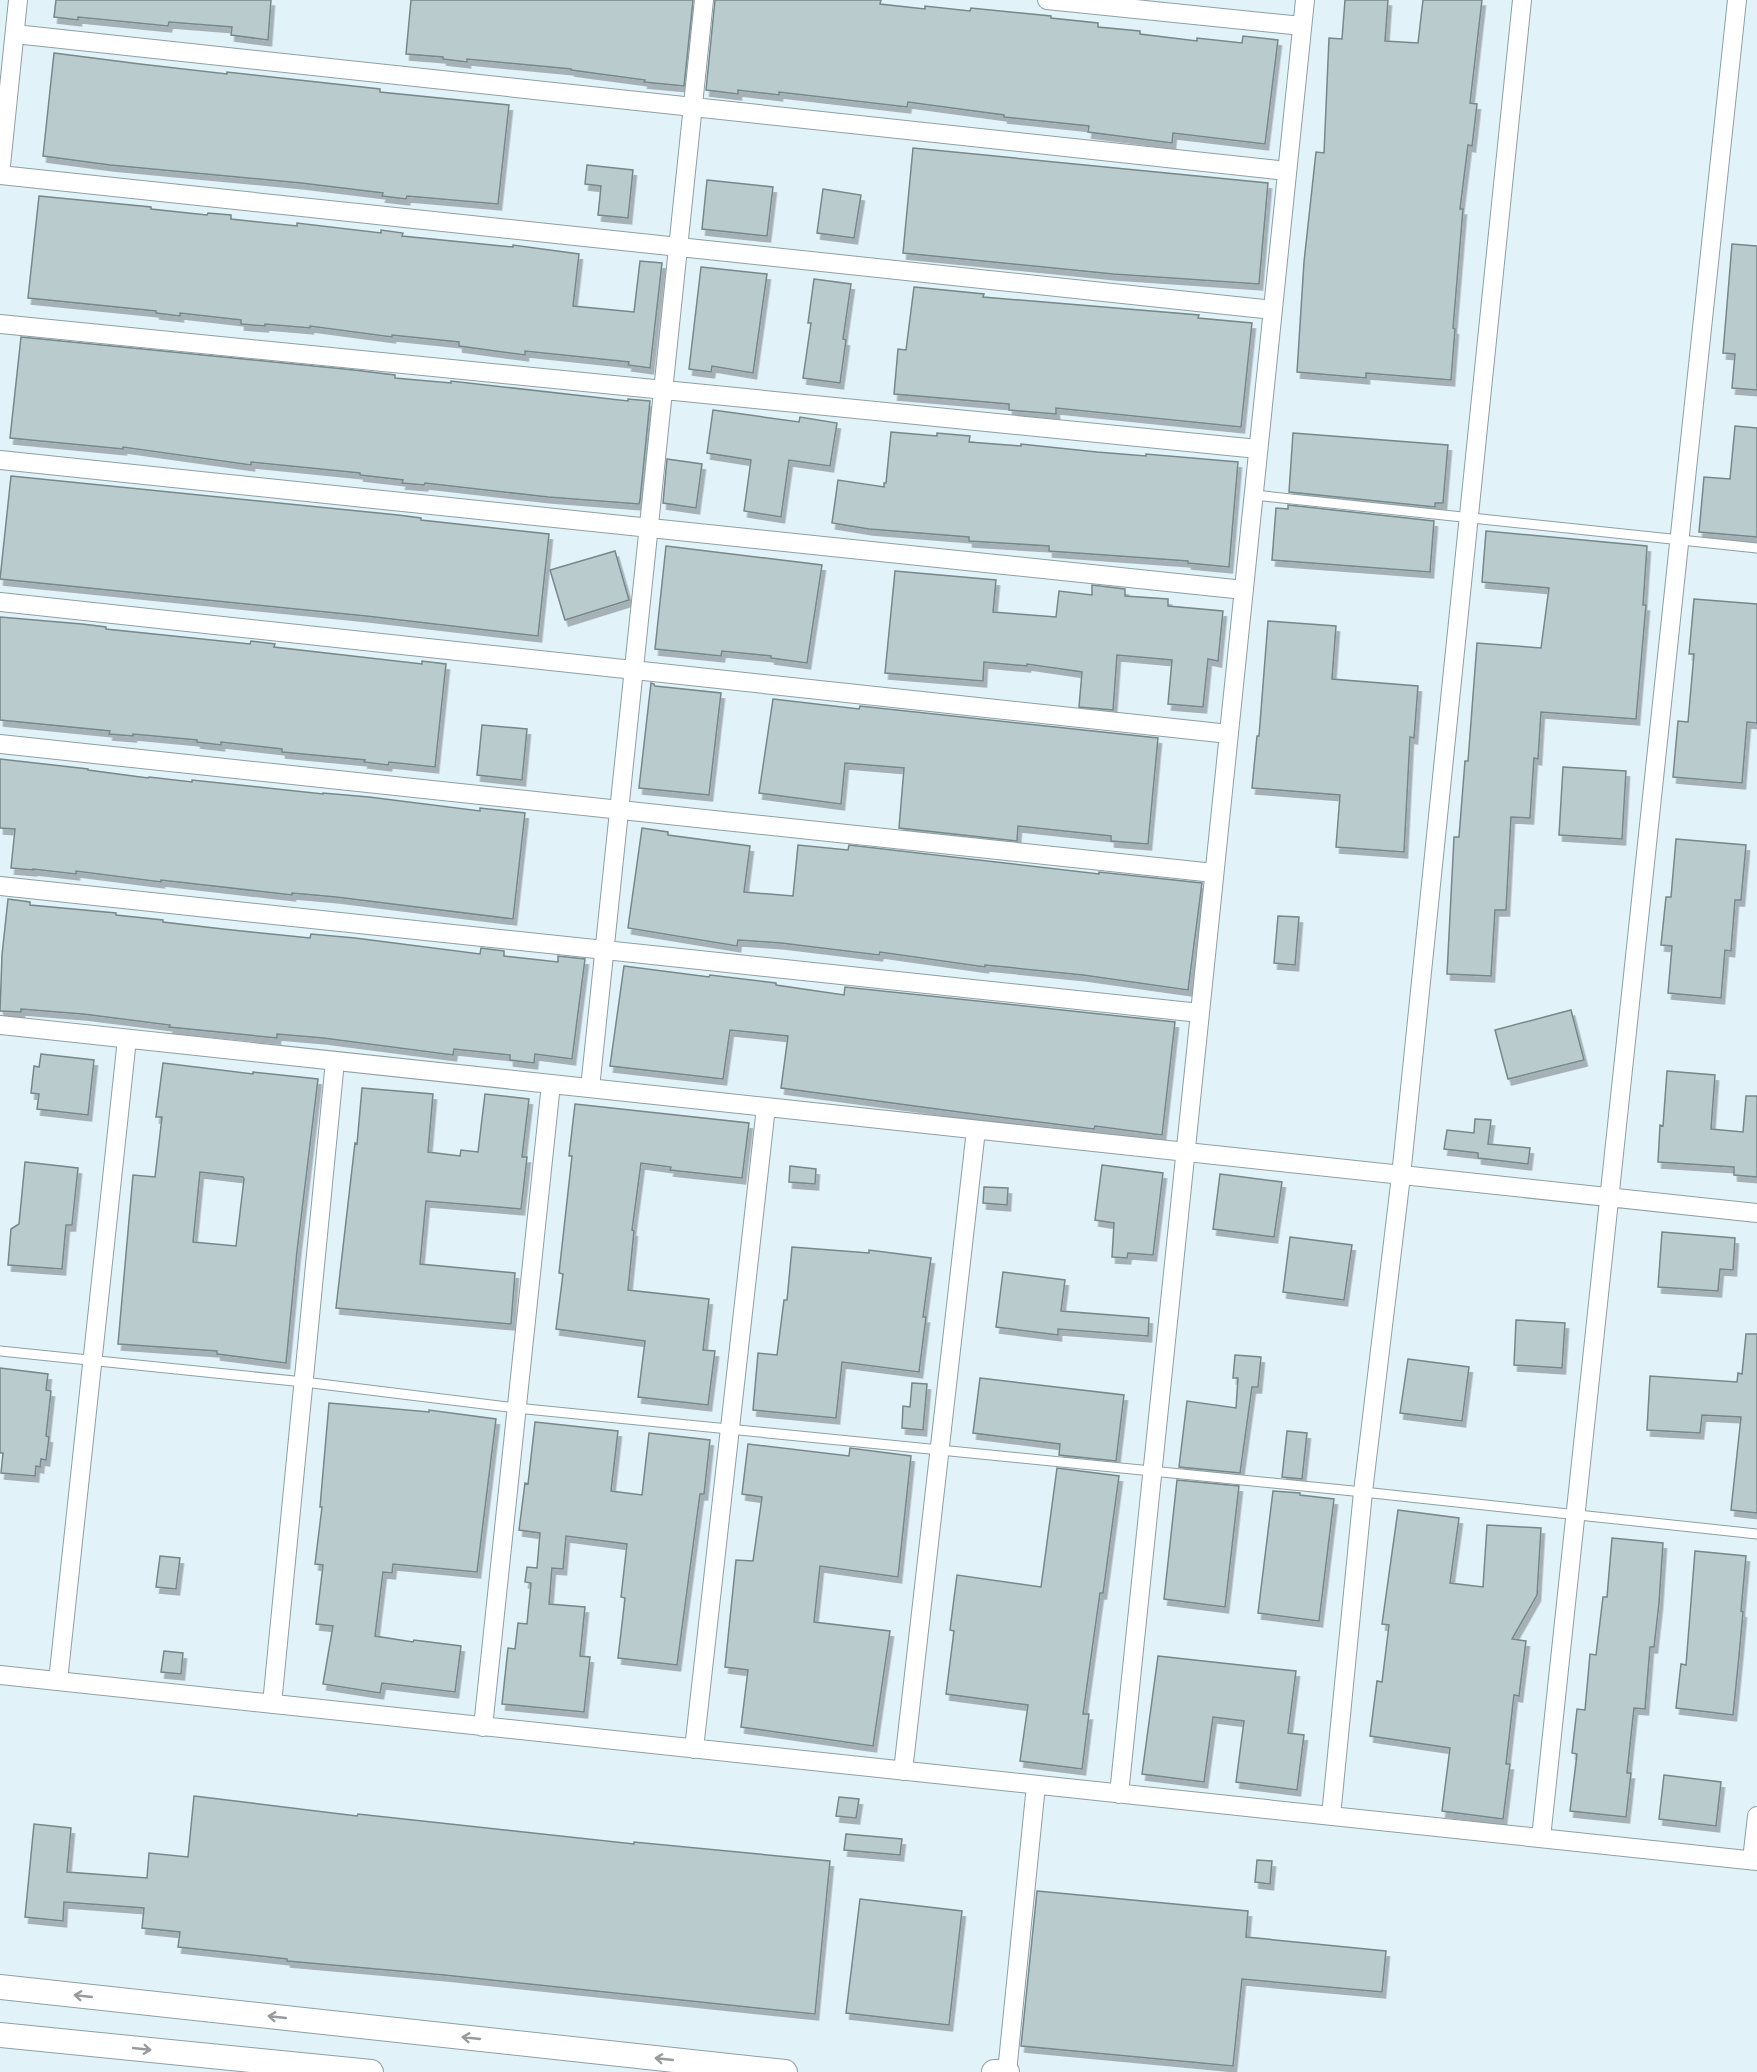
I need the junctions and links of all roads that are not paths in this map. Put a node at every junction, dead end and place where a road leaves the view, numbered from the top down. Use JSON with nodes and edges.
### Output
{"nodes":[{"id":1,"x":18,"y":0,"type":"edge"},
{"id":2,"x":704,"y":0,"type":"edge"},
{"id":3,"x":1047,"y":0,"type":"edge"},
{"id":4,"x":1305,"y":0,"type":"edge"},
{"id":5,"x":1522,"y":0,"type":"edge"},
{"id":6,"x":1737,"y":0,"type":"edge"},
{"id":7,"x":1302,"y":26,"type":"junction"},
{"id":8,"x":15,"y":34,"type":"junction"},
{"id":9,"x":693,"y":106,"type":"junction"},
{"id":10,"x":3,"y":112,"type":"edge"},
{"id":11,"x":1287,"y":171,"type":"junction"},
{"id":12,"x":0,"y":175,"type":"edge"},
{"id":13,"x":678,"y":247,"type":"junction"},
{"id":14,"x":1273,"y":310,"type":"junction"},
{"id":15,"x":0,"y":324,"type":"edge"},
{"id":16,"x":663,"y":389,"type":"junction"},
{"id":17,"x":1258,"y":449,"type":"junction"},
{"id":18,"x":0,"y":460,"type":"edge"},
{"id":19,"x":1254,"y":495,"type":"junction"},
{"id":20,"x":1468,"y":518,"type":"junction"},
{"id":21,"x":649,"y":528,"type":"junction"},
{"id":22,"x":1679,"y":540,"type":"junction"},
{"id":23,"x":1757,"y":548,"type":"edge"},
{"id":24,"x":1244,"y":590,"type":"junction"},
{"id":25,"x":0,"y":602,"type":"edge"},
{"id":26,"x":634,"y":670,"type":"junction"},
{"id":27,"x":1229,"y":734,"type":"junction"},
{"id":28,"x":0,"y":744,"type":"edge"},
{"id":29,"x":619,"y":810,"type":"junction"},
{"id":30,"x":1214,"y":873,"type":"junction"},
{"id":31,"x":0,"y":886,"type":"edge"},
{"id":32,"x":605,"y":950,"type":"junction"},
{"id":33,"x":1200,"y":1013,"type":"junction"},
{"id":34,"x":0,"y":1025,"type":"edge"},
{"id":35,"x":127,"y":1039,"type":"junction"},
{"id":36,"x":335,"y":1061,"type":"junction"},
{"id":37,"x":551,"y":1084,"type":"junction"},
{"id":38,"x":590,"y":1088,"type":"junction"},
{"id":39,"x":766,"y":1107,"type":"junction"},
{"id":40,"x":975,"y":1130,"type":"junction"},
{"id":41,"x":1185,"y":1152,"type":"junction"},
{"id":42,"x":1401,"y":1176,"type":"junction"},
{"id":43,"x":1609,"y":1197,"type":"junction"},
{"id":44,"x":1757,"y":1213,"type":"edge"},
{"id":45,"x":0,"y":1351,"type":"edge"},
{"id":46,"x":93,"y":1359,"type":"junction"},
{"id":47,"x":304,"y":1382,"type":"junction"},
{"id":48,"x":516,"y":1408,"type":"junction"},
{"id":49,"x":730,"y":1429,"type":"junction"},
{"id":50,"x":939,"y":1451,"type":"junction"},
{"id":51,"x":1152,"y":1472,"type":"junction"},
{"id":52,"x":1363,"y":1492,"type":"junction"},
{"id":53,"x":1575,"y":1515,"type":"junction"},
{"id":54,"x":1757,"y":1534,"type":"edge"},
{"id":55,"x":0,"y":1675,"type":"edge"},
{"id":56,"x":58,"y":1681,"type":"junction"},
{"id":57,"x":272,"y":1704,"type":"junction"},
{"id":58,"x":483,"y":1727,"type":"junction"},
{"id":59,"x":694,"y":1749,"type":"junction"},
{"id":60,"x":903,"y":1771,"type":"junction"},
{"id":61,"x":1036,"y":1785,"type":"junction"},
{"id":62,"x":1119,"y":1794,"type":"junction"},
{"id":63,"x":1331,"y":1816,"type":"junction"},
{"id":64,"x":1757,"y":1816,"type":"edge"},
{"id":65,"x":1541,"y":1838,"type":"junction"},
{"id":66,"x":1754,"y":1860,"type":"edge"},
{"id":67,"x":0,"y":1987,"type":"edge"},
{"id":68,"x":0,"y":2035,"type":"edge"},
{"id":69,"x":371,"y":2072,"type":"edge"},
{"id":70,"x":785,"y":2072,"type":"edge"},
{"id":71,"x":994,"y":2072,"type":"edge"},
{"id":72,"x":1007,"y":2072,"type":"edge"}],
"edges":[{"from":1,"to":8,"type":"street"},
{"from":2,"to":9,"type":"street"},
{"from":3,"to":7,"type":"street"},
{"from":4,"to":7,"type":"street"},
{"from":5,"to":20,"type":"street"},
{"from":6,"to":22,"type":"street"},
{"from":7,"to":11,"type":"street"},
{"from":8,"to":9,"type":"street"},
{"from":8,"to":10,"type":"street"},
{"from":9,"to":11,"type":"street"},
{"from":9,"to":13,"type":"street"},
{"from":10,"to":12,"type":"street"},
{"from":11,"to":14,"type":"street"},
{"from":12,"to":13,"type":"street"},
{"from":13,"to":14,"type":"street"},
{"from":13,"to":16,"type":"street"},
{"from":14,"to":17,"type":"street"},
{"from":15,"to":16,"type":"street"},
{"from":16,"to":17,"type":"street"},
{"from":16,"to":21,"type":"street"},
{"from":17,"to":19,"type":"street"},
{"from":18,"to":21,"type":"street"},
{"from":19,"to":20,"type":"lane"},
{"from":19,"to":24,"type":"street"},
{"from":20,"to":22,"type":"lane"},
{"from":20,"to":42,"type":"street"},
{"from":21,"to":24,"type":"street"},
{"from":21,"to":26,"type":"street"},
{"from":22,"to":23,"type":"lane"},
{"from":22,"to":43,"type":"street"},
{"from":24,"to":27,"type":"street"},
{"from":25,"to":26,"type":"street"},
{"from":26,"to":27,"type":"street"},
{"from":26,"to":29,"type":"street"},
{"from":27,"to":30,"type":"street"},
{"from":28,"to":29,"type":"street"},
{"from":29,"to":30,"type":"street"},
{"from":29,"to":32,"type":"street"},
{"from":30,"to":33,"type":"street"},
{"from":31,"to":32,"type":"street"},
{"from":32,"to":33,"type":"street"},
{"from":32,"to":38,"type":"street"},
{"from":33,"to":41,"type":"street"},
{"from":34,"to":35,"type":"street"},
{"from":35,"to":36,"type":"street"},
{"from":35,"to":46,"type":"street"},
{"from":36,"to":37,"type":"street"},
{"from":36,"to":47,"type":"street"},
{"from":37,"to":38,"type":"street"},
{"from":37,"to":48,"type":"street"},
{"from":38,"to":39,"type":"street"},
{"from":39,"to":40,"type":"street"},
{"from":39,"to":49,"type":"street"},
{"from":40,"to":41,"type":"street"},
{"from":40,"to":50,"type":"street"},
{"from":41,"to":42,"type":"street"},
{"from":41,"to":51,"type":"street"},
{"from":42,"to":43,"type":"street"},
{"from":42,"to":52,"type":"street"},
{"from":43,"to":44,"type":"street"},
{"from":43,"to":53,"type":"street"},
{"from":45,"to":46,"type":"lane"},
{"from":46,"to":47,"type":"lane"},
{"from":46,"to":56,"type":"street"},
{"from":47,"to":48,"type":"lane"},
{"from":47,"to":57,"type":"street"},
{"from":48,"to":49,"type":"lane"},
{"from":48,"to":58,"type":"street"},
{"from":49,"to":50,"type":"lane"},
{"from":49,"to":59,"type":"street"},
{"from":50,"to":51,"type":"lane"},
{"from":50,"to":60,"type":"street"},
{"from":51,"to":52,"type":"lane"},
{"from":51,"to":62,"type":"street"},
{"from":52,"to":53,"type":"lane"},
{"from":52,"to":63,"type":"street"},
{"from":53,"to":54,"type":"lane"},
{"from":53,"to":65,"type":"street"},
{"from":55,"to":56,"type":"street"},
{"from":56,"to":57,"type":"street"},
{"from":57,"to":58,"type":"street"},
{"from":58,"to":59,"type":"street"},
{"from":59,"to":60,"type":"street"},
{"from":60,"to":61,"type":"street"},
{"from":61,"to":62,"type":"street"},
{"from":61,"to":72,"type":"street"},
{"from":62,"to":63,"type":"street"},
{"from":63,"to":65,"type":"street"},
{"from":64,"to":66,"type":"street"},
{"from":65,"to":66,"type":"street"},
{"from":70,"to":67,"type":"street","one_way":true},
{"from":68,"to":69,"type":"street","one_way":true},
{"from":71,"to":72,"type":"street"}]}
